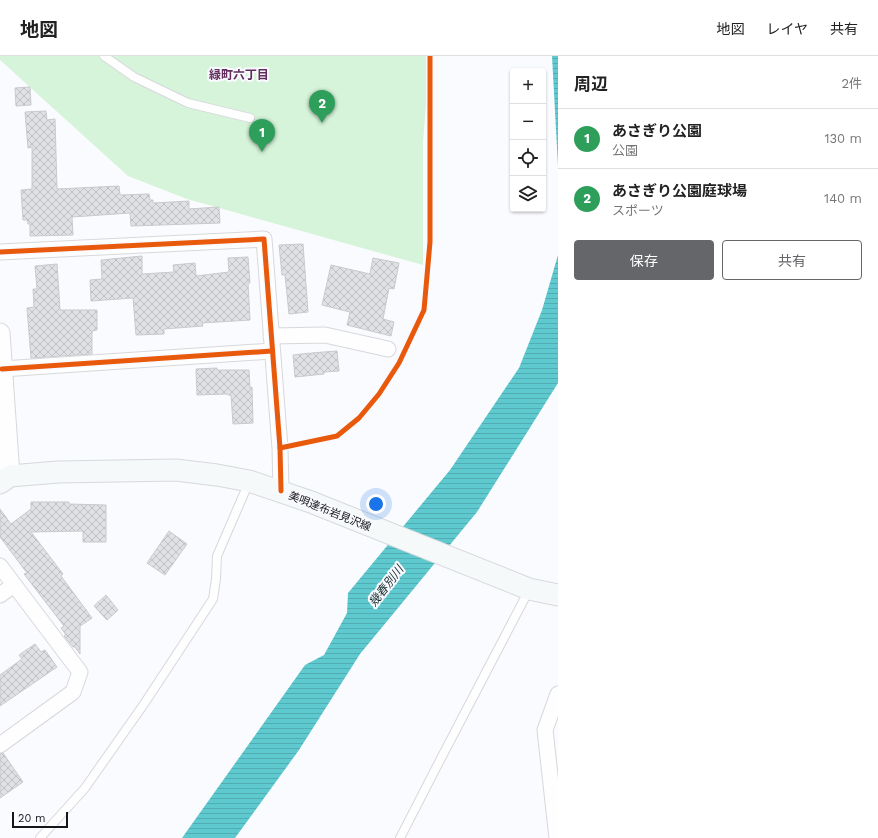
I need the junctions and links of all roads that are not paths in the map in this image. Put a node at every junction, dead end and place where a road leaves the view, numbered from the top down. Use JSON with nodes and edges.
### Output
{"nodes":[{"id":1,"x":104,"y":56,"type":"edge"},
{"id":2,"x":250,"y":118,"type":"dead end"},
{"id":3,"x":0,"y":252,"type":"edge"},
{"id":4,"x":0,"y":333,"type":"edge"},
{"id":5,"x":271,"y":336,"type":"junction"},
{"id":6,"x":388,"y":349,"type":"dead end"},
{"id":7,"x":272,"y":351,"type":"junction"},
{"id":8,"x":2,"y":370,"type":"junction"},
{"id":9,"x":3,"y":478,"type":"edge"},
{"id":10,"x":249,"y":481,"type":"junction"},
{"id":11,"x":281,"y":491,"type":"junction"},
{"id":12,"x":0,"y":566,"type":"edge"},
{"id":13,"x":14,"y":585,"type":"junction"},
{"id":14,"x":529,"y":589,"type":"junction"},
{"id":15,"x":0,"y":595,"type":"edge"},
{"id":16,"x":558,"y":595,"type":"edge"},
{"id":17,"x":558,"y":694,"type":"edge"},
{"id":18,"x":0,"y":745,"type":"edge"},
{"id":19,"x":40,"y":838,"type":"edge"},
{"id":20,"x":400,"y":838,"type":"edge"},
{"id":21,"x":557,"y":838,"type":"edge"}],
"edges":[{"from":1,"to":2,"type":"lane"},
{"from":3,"to":5,"type":"street"},
{"from":4,"to":8,"type":"street"},
{"from":5,"to":6,"type":"street"},
{"from":5,"to":7,"type":"street"},
{"from":7,"to":8,"type":"street"},
{"from":7,"to":11,"type":"street"},
{"from":8,"to":9,"type":"street"},
{"from":9,"to":10,"type":"main road","name":"美唄達布岩見沢線"},
{"from":10,"to":11,"type":"main road","name":"美唄達布岩見沢線"},
{"from":10,"to":19,"type":"lane"},
{"from":11,"to":14,"type":"main road","name":"美唄達布岩見沢線"},
{"from":12,"to":13,"type":"street"},
{"from":13,"to":15,"type":"street"},
{"from":13,"to":18,"type":"street"},
{"from":14,"to":16,"type":"main road","name":"美唄達布岩見沢線"},
{"from":14,"to":20,"type":"lane"},
{"from":17,"to":21,"type":"street"}]}
